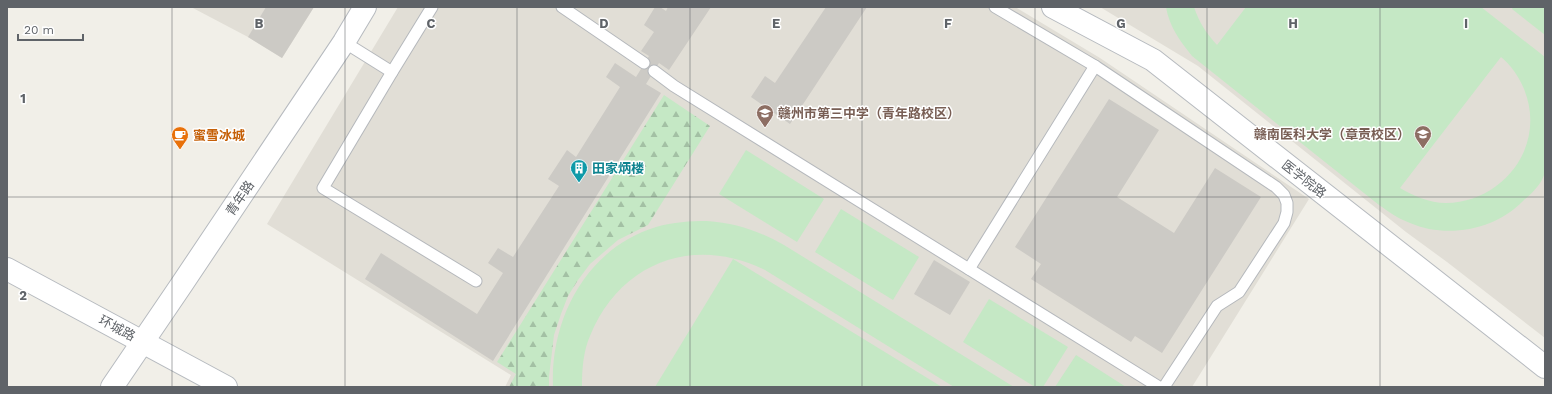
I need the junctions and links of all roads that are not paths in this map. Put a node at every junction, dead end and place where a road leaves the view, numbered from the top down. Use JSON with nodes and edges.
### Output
{"nodes":[{"id":1,"x":364,"y":7,"type":"edge"},
{"id":2,"x":432,"y":7,"type":"edge"},
{"id":3,"x":562,"y":7,"type":"edge"},
{"id":4,"x":995,"y":7,"type":"edge"},
{"id":5,"x":1053,"y":7,"type":"edge"},
{"id":6,"x":344,"y":42,"type":"junction"},
{"id":7,"x":644,"y":63,"type":"dead end"},
{"id":8,"x":1095,"y":66,"type":"junction"},
{"id":9,"x":654,"y":71,"type":"dead end"},
{"id":10,"x":392,"y":72,"type":"junction"},
{"id":11,"x":969,"y":269,"type":"junction"},
{"id":12,"x":7,"y":270,"type":"edge"},
{"id":13,"x":476,"y":281,"type":"dead end"},
{"id":14,"x":143,"y":342,"type":"junction"},
{"id":15,"x":1545,"y":367,"type":"edge"},
{"id":16,"x":112,"y":387,"type":"edge"},
{"id":17,"x":226,"y":387,"type":"edge"},
{"id":18,"x":1159,"y":387,"type":"edge"},
{"id":19,"x":1164,"y":387,"type":"edge"}],
"edges":[{"from":1,"to":6,"type":"street","name":"青年路"},
{"from":2,"to":10,"type":"lane"},
{"from":3,"to":7,"type":"lane"},
{"from":4,"to":8,"type":"lane"},
{"from":5,"to":15,"type":"street","name":"医学院路"},
{"from":6,"to":10,"type":"lane"},
{"from":6,"to":14,"type":"street","name":"青年路"},
{"from":8,"to":11,"type":"lane"},
{"from":8,"to":19,"type":"lane"},
{"from":9,"to":11,"type":"lane"},
{"from":10,"to":13,"type":"lane"},
{"from":11,"to":18,"type":"lane"},
{"from":12,"to":14,"type":"street","name":"环城路"},
{"from":14,"to":16,"type":"street","name":"青年路"},
{"from":14,"to":17,"type":"street","name":"环城路"}]}
